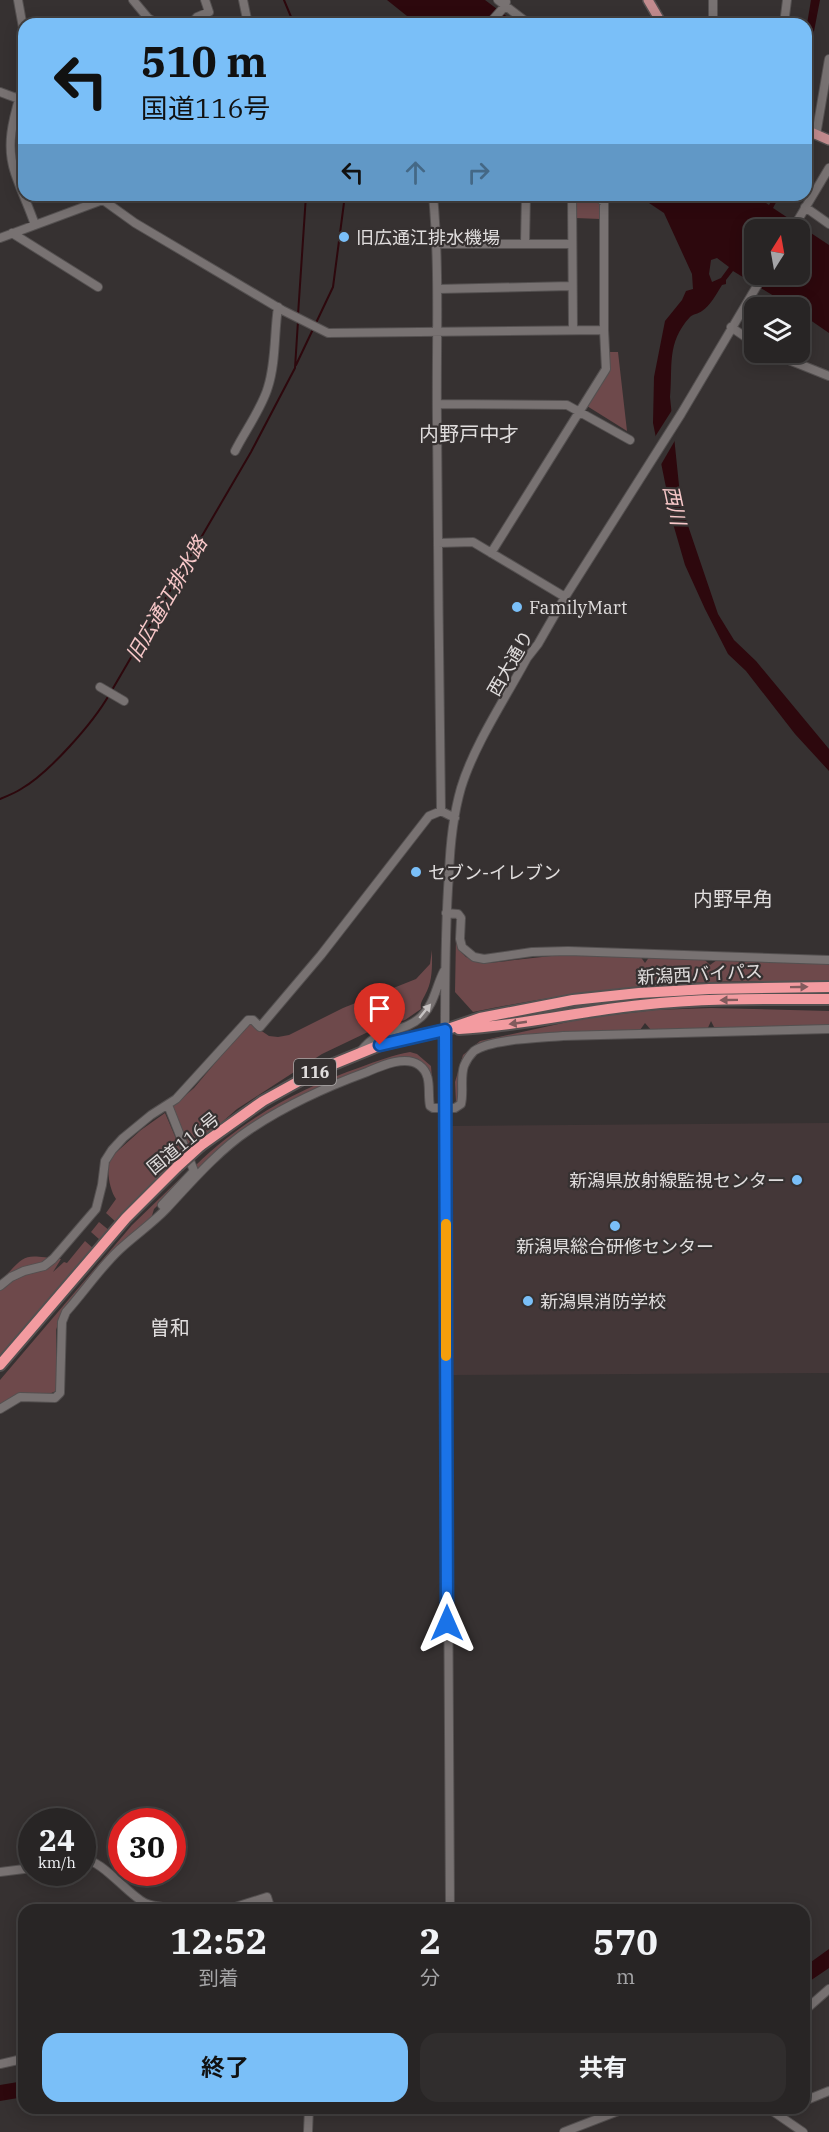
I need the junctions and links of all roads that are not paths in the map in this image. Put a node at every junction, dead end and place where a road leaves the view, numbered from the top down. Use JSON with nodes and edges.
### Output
{"nodes":[{"id":1,"x":18,"y":0,"type":"edge"},
{"id":2,"x":133,"y":0,"type":"edge"},
{"id":3,"x":205,"y":0,"type":"edge"},
{"id":4,"x":243,"y":0,"type":"edge"},
{"id":5,"x":498,"y":0,"type":"edge"},
{"id":6,"x":648,"y":0,"type":"edge"},
{"id":7,"x":713,"y":0,"type":"edge"},
{"id":8,"x":787,"y":0,"type":"edge"},
{"id":9,"x":506,"y":3,"type":"edge"},
{"id":10,"x":21,"y":18,"type":"edge"},
{"id":11,"x":148,"y":18,"type":"edge"},
{"id":12,"x":196,"y":18,"type":"edge"},
{"id":13,"x":245,"y":18,"type":"edge"},
{"id":14,"x":494,"y":18,"type":"edge"},
{"id":15,"x":522,"y":18,"type":"edge"},
{"id":16,"x":658,"y":18,"type":"edge"},
{"id":17,"x":713,"y":18,"type":"edge"},
{"id":18,"x":785,"y":18,"type":"edge"},
{"id":19,"x":829,"y":59,"type":"edge"},
{"id":20,"x":0,"y":92,"type":"edge"},
{"id":21,"x":18,"y":99,"type":"edge"},
{"id":22,"x":18,"y":102,"type":"edge"},
{"id":23,"x":812,"y":133,"type":"edge"},
{"id":24,"x":816,"y":135,"type":"junction"},
{"id":25,"x":829,"y":140,"type":"edge"},
{"id":26,"x":829,"y":168,"type":"edge"},
{"id":27,"x":18,"y":181,"type":"edge"},
{"id":28,"x":812,"y":197,"type":"edge"},
{"id":29,"x":26,"y":201,"type":"edge"},
{"id":30,"x":100,"y":201,"type":"edge"},
{"id":31,"x":104,"y":201,"type":"edge"},
{"id":32,"x":434,"y":201,"type":"edge"},
{"id":33,"x":526,"y":201,"type":"edge"},
{"id":34,"x":572,"y":201,"type":"edge"},
{"id":35,"x":603,"y":201,"type":"edge"},
{"id":36,"x":809,"y":201,"type":"edge"},
{"id":37,"x":804,"y":210,"type":"junction"},
{"id":38,"x":799,"y":219,"type":"edge"},
{"id":39,"x":829,"y":224,"type":"edge"},
{"id":40,"x":35,"y":225,"type":"junction"},
{"id":41,"x":12,"y":233,"type":"junction"},
{"id":42,"x":0,"y":238,"type":"edge"},
{"id":43,"x":438,"y":244,"type":"junction"},
{"id":44,"x":525,"y":244,"type":"junction"},
{"id":45,"x":571,"y":244,"type":"junction"},
{"id":46,"x":757,"y":285,"type":"edge"},
{"id":47,"x":571,"y":286,"type":"junction"},
{"id":48,"x":98,"y":287,"type":"dead end"},
{"id":49,"x":438,"y":289,"type":"junction"},
{"id":50,"x":280,"y":309,"type":"junction"},
{"id":51,"x":732,"y":327,"type":"junction"},
{"id":52,"x":573,"y":329,"type":"junction"},
{"id":53,"x":437,"y":330,"type":"junction"},
{"id":54,"x":604,"y":330,"type":"junction"},
{"id":55,"x":744,"y":336,"type":"edge"},
{"id":56,"x":797,"y":363,"type":"edge"},
{"id":57,"x":829,"y":376,"type":"edge"},
{"id":58,"x":437,"y":404,"type":"junction"},
{"id":59,"x":580,"y":411,"type":"junction"},
{"id":60,"x":630,"y":440,"type":"dead end"},
{"id":61,"x":235,"y":451,"type":"dead end"},
{"id":62,"x":438,"y":543,"type":"junction"},
{"id":63,"x":491,"y":553,"type":"junction"},
{"id":64,"x":565,"y":597,"type":"junction"},
{"id":65,"x":100,"y":687,"type":"dead end"},
{"id":66,"x":124,"y":701,"type":"dead end"},
{"id":67,"x":441,"y":812,"type":"junction"},
{"id":68,"x":455,"y":818,"type":"junction"},
{"id":69,"x":446,"y":914,"type":"junction"},
{"id":70,"x":829,"y":960,"type":"edge"},
{"id":71,"x":446,"y":967,"type":"junction"},
{"id":72,"x":829,"y":987,"type":"edge"},
{"id":73,"x":829,"y":999,"type":"edge"},
{"id":74,"x":829,"y":1029,"type":"edge"},
{"id":75,"x":445,"y":1030,"type":"junction"},
{"id":76,"x":360,"y":1053,"type":"junction"},
{"id":77,"x":168,"y":1105,"type":"junction"},
{"id":78,"x":446,"y":1109,"type":"junction"},
{"id":79,"x":166,"y":1209,"type":"junction"},
{"id":80,"x":0,"y":1287,"type":"edge"},
{"id":81,"x":0,"y":1365,"type":"edge"},
{"id":82,"x":0,"y":1409,"type":"edge"},
{"id":83,"x":96,"y":1862,"type":"edge"},
{"id":84,"x":18,"y":1870,"type":"edge"},
{"id":85,"x":0,"y":1872,"type":"edge"},
{"id":86,"x":149,"y":1904,"type":"edge"},
{"id":87,"x":245,"y":1904,"type":"edge"},
{"id":88,"x":269,"y":1904,"type":"edge"},
{"id":89,"x":450,"y":1904,"type":"edge"},
{"id":90,"x":829,"y":1989,"type":"edge"},
{"id":91,"x":810,"y":2006,"type":"edge"},
{"id":92,"x":18,"y":2060,"type":"edge"},
{"id":93,"x":0,"y":2064,"type":"edge"},
{"id":94,"x":829,"y":2091,"type":"edge"},
{"id":95,"x":810,"y":2099,"type":"edge"},
{"id":96,"x":309,"y":2114,"type":"edge"},
{"id":97,"x":610,"y":2114,"type":"edge"},
{"id":98,"x":777,"y":2114,"type":"edge"},
{"id":99,"x":308,"y":2132,"type":"edge"},
{"id":100,"x":564,"y":2132,"type":"edge"},
{"id":101,"x":803,"y":2132,"type":"edge"}],
"edges":[{"from":1,"to":10,"type":"street"},
{"from":2,"to":11,"type":"street"},
{"from":3,"to":12,"type":"street"},
{"from":4,"to":13,"type":"street"},
{"from":5,"to":9,"type":"street"},
{"from":6,"to":16,"type":"main road"},
{"from":7,"to":17,"type":"street"},
{"from":8,"to":18,"type":"street"},
{"from":9,"to":14,"type":"street"},
{"from":9,"to":15,"type":"street"},
{"from":19,"to":24,"type":"street"},
{"from":20,"to":21,"type":"street"},
{"from":22,"to":27,"type":"street"},
{"from":23,"to":24,"type":"main road"},
{"from":24,"to":25,"type":"main road"},
{"from":26,"to":28,"type":"street"},
{"from":29,"to":40,"type":"street"},
{"from":30,"to":40,"type":"street"},
{"from":31,"to":50,"type":"street"},
{"from":32,"to":43,"type":"street"},
{"from":33,"to":44,"type":"street"},
{"from":34,"to":45,"type":"street"},
{"from":35,"to":54,"type":"street"},
{"from":36,"to":37,"type":"street"},
{"from":37,"to":38,"type":"street"},
{"from":37,"to":39,"type":"street"},
{"from":40,"to":41,"type":"street"},
{"from":41,"to":42,"type":"street"},
{"from":41,"to":48,"type":"street"},
{"from":43,"to":44,"type":"street"},
{"from":43,"to":49,"type":"street"},
{"from":44,"to":45,"type":"street"},
{"from":45,"to":47,"type":"street"},
{"from":46,"to":51,"type":"street","name":"西大通り"},
{"from":47,"to":49,"type":"street"},
{"from":47,"to":52,"type":"street"},
{"from":49,"to":53,"type":"street"},
{"from":50,"to":53,"type":"street"},
{"from":50,"to":61,"type":"street"},
{"from":51,"to":55,"type":"street"},
{"from":51,"to":64,"type":"street","name":"西大通り"},
{"from":52,"to":53,"type":"street"},
{"from":52,"to":54,"type":"street"},
{"from":53,"to":58,"type":"street"},
{"from":54,"to":59,"type":"street"},
{"from":56,"to":57,"type":"street"},
{"from":58,"to":59,"type":"street"},
{"from":58,"to":62,"type":"street"},
{"from":59,"to":60,"type":"street"},
{"from":59,"to":63,"type":"street"},
{"from":62,"to":63,"type":"street"},
{"from":62,"to":67,"type":"street"},
{"from":63,"to":64,"type":"street"},
{"from":64,"to":68,"type":"street","name":"西大通り"},
{"from":65,"to":66,"type":"street"},
{"from":67,"to":68,"type":"street"},
{"from":67,"to":77,"type":"street"},
{"from":68,"to":69,"type":"street","name":"西大通り"},
{"from":69,"to":70,"type":"street"},
{"from":69,"to":71,"type":"street","name":"西大通り"},
{"from":71,"to":75,"type":"street","name":"西大通り"},
{"from":76,"to":71,"type":"street","one_way":true},
{"from":75,"to":72,"type":"highway","name":"新潟西バイパス","number":"116","one_way":true},
{"from":73,"to":75,"type":"highway","name":"新潟西バイパス","number":"116","one_way":true},
{"from":74,"to":78,"type":"street"},
{"from":75,"to":76,"type":"highway","name":"国道116号","number":"116"},
{"from":75,"to":78,"type":"street","name":"西大通り"},
{"from":76,"to":81,"type":"highway","name":"国道116号","number":"116","bridge":true},
{"from":77,"to":79,"type":"street"},
{"from":77,"to":80,"type":"street"},
{"from":78,"to":79,"type":"street"},
{"from":78,"to":89,"type":"street","name":"西大通り"},
{"from":79,"to":82,"type":"street"},
{"from":83,"to":86,"type":"street"},
{"from":84,"to":85,"type":"street"},
{"from":87,"to":88,"type":"street"},
{"from":90,"to":91,"type":"street"},
{"from":92,"to":93,"type":"street"},
{"from":94,"to":95,"type":"street"},
{"from":96,"to":99,"type":"street"},
{"from":97,"to":100,"type":"street"},
{"from":98,"to":101,"type":"street"}]}
